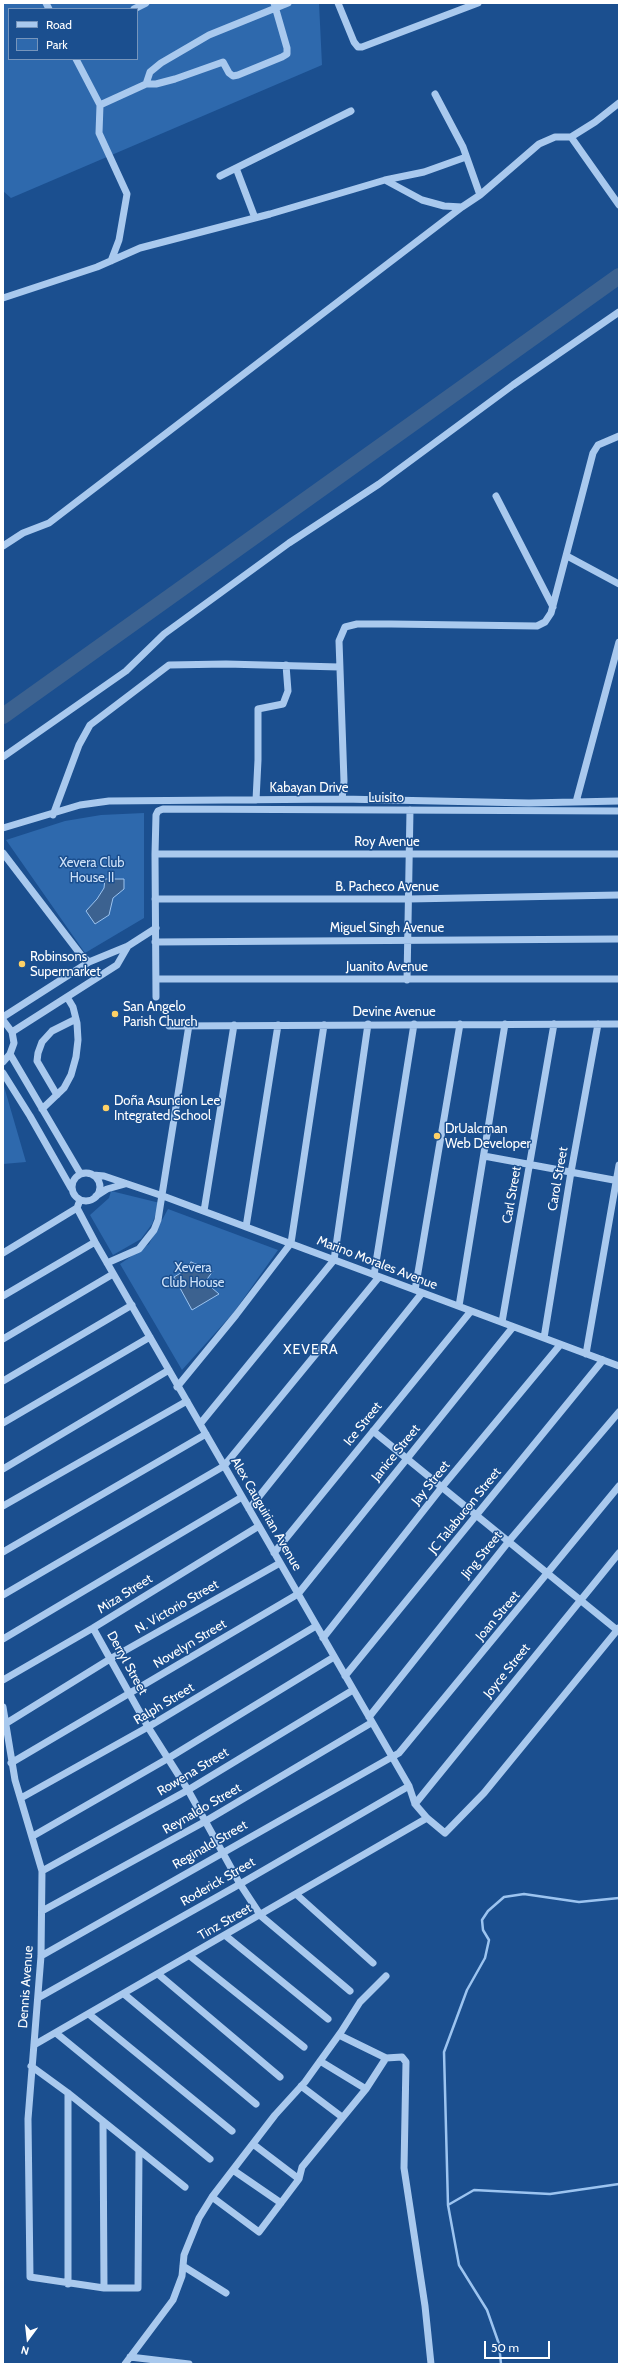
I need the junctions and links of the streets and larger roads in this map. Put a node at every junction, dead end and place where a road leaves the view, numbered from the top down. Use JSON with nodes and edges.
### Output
{"nodes":[{"id":1,"x":146,"y":3,"type":"edge"},
{"id":2,"x":288,"y":3,"type":"edge"},
{"id":3,"x":478,"y":3,"type":"edge"},
{"id":4,"x":340,"y":4,"type":"edge"},
{"id":5,"x":276,"y":6,"type":"edge"},
{"id":6,"x":136,"y":8,"type":"edge"},
{"id":7,"x":77,"y":60,"type":"edge"},
{"id":8,"x":146,"y":84,"type":"junction"},
{"id":9,"x":435,"y":94,"type":"dead end"},
{"id":10,"x":619,"y":103,"type":"edge"},
{"id":11,"x":100,"y":105,"type":"junction"},
{"id":12,"x":351,"y":111,"type":"dead end"},
{"id":13,"x":571,"y":137,"type":"junction"},
{"id":14,"x":466,"y":157,"type":"junction"},
{"id":15,"x":236,"y":168,"type":"junction"},
{"id":16,"x":220,"y":176,"type":"dead end"},
{"id":17,"x":385,"y":180,"type":"junction"},
{"id":18,"x":480,"y":195,"type":"junction"},
{"id":19,"x":619,"y":205,"type":"edge"},
{"id":20,"x":462,"y":207,"type":"junction"},
{"id":21,"x":255,"y":218,"type":"junction"},
{"id":22,"x":111,"y":261,"type":"junction"},
{"id":23,"x":3,"y":298,"type":"edge"},
{"id":24,"x":619,"y":312,"type":"edge"},
{"id":25,"x":619,"y":436,"type":"edge"},
{"id":26,"x":496,"y":496,"type":"dead end"},
{"id":27,"x":3,"y":546,"type":"edge"},
{"id":28,"x":567,"y":556,"type":"junction"},
{"id":29,"x":619,"y":584,"type":"edge"},
{"id":30,"x":552,"y":607,"type":"junction"},
{"id":31,"x":619,"y":642,"type":"edge"},
{"id":32,"x":286,"y":665,"type":"junction"},
{"id":33,"x":340,"y":667,"type":"junction"},
{"id":34,"x":3,"y":758,"type":"edge"},
{"id":35,"x":342,"y":799,"type":"junction"},
{"id":36,"x":256,"y":800,"type":"junction"},
{"id":37,"x":619,"y":801,"type":"edge"},
{"id":38,"x":576,"y":802,"type":"junction"},
{"id":39,"x":410,"y":810,"type":"junction"},
{"id":40,"x":619,"y":811,"type":"edge"},
{"id":41,"x":53,"y":815,"type":"junction"},
{"id":42,"x":3,"y":828,"type":"edge"},
{"id":43,"x":3,"y":853,"type":"edge"},
{"id":44,"x":155,"y":854,"type":"junction"},
{"id":45,"x":409,"y":854,"type":"junction"},
{"id":46,"x":619,"y":854,"type":"edge"},
{"id":47,"x":619,"y":895,"type":"edge"},
{"id":48,"x":155,"y":899,"type":"junction"},
{"id":49,"x":409,"y":899,"type":"junction"},
{"id":50,"x":156,"y":928,"type":"junction"},
{"id":51,"x":407,"y":940,"type":"junction"},
{"id":52,"x":619,"y":940,"type":"edge"},
{"id":53,"x":156,"y":942,"type":"junction"},
{"id":54,"x":128,"y":946,"type":"junction"},
{"id":55,"x":89,"y":962,"type":"junction"},
{"id":56,"x":156,"y":979,"type":"junction"},
{"id":57,"x":619,"y":979,"type":"edge"},
{"id":58,"x":407,"y":980,"type":"junction"},
{"id":59,"x":67,"y":997,"type":"junction"},
{"id":60,"x":156,"y":997,"type":"dead end"},
{"id":61,"x":3,"y":1017,"type":"edge"},
{"id":62,"x":76,"y":1019,"type":"junction"},
{"id":63,"x":3,"y":1020,"type":"edge"},
{"id":64,"x":368,"y":1024,"type":"junction"},
{"id":65,"x":414,"y":1024,"type":"junction"},
{"id":66,"x":460,"y":1024,"type":"junction"},
{"id":67,"x":505,"y":1024,"type":"junction"},
{"id":68,"x":554,"y":1024,"type":"junction"},
{"id":69,"x":598,"y":1024,"type":"junction"},
{"id":70,"x":619,"y":1024,"type":"edge"},
{"id":71,"x":189,"y":1025,"type":"junction"},
{"id":72,"x":234,"y":1025,"type":"junction"},
{"id":73,"x":278,"y":1025,"type":"junction"},
{"id":74,"x":324,"y":1025,"type":"junction"},
{"id":75,"x":169,"y":1026,"type":"dead end"},
{"id":76,"x":12,"y":1032,"type":"junction"},
{"id":77,"x":10,"y":1054,"type":"junction"},
{"id":78,"x":3,"y":1062,"type":"edge"},
{"id":79,"x":3,"y":1073,"type":"edge"},
{"id":80,"x":57,"y":1095,"type":"junction"},
{"id":81,"x":42,"y":1108,"type":"junction"},
{"id":82,"x":484,"y":1156,"type":"junction"},
{"id":83,"x":530,"y":1165,"type":"junction"},
{"id":84,"x":619,"y":1165,"type":"edge"},
{"id":85,"x":571,"y":1172,"type":"junction"},
{"id":86,"x":80,"y":1173,"type":"junction"},
{"id":87,"x":94,"y":1175,"type":"junction"},
{"id":88,"x":618,"y":1180,"type":"edge"},
{"id":89,"x":127,"y":1183,"type":"junction"},
{"id":90,"x":71,"y":1188,"type":"junction"},
{"id":91,"x":96,"y":1196,"type":"junction"},
{"id":92,"x":163,"y":1196,"type":"junction"},
{"id":93,"x":80,"y":1200,"type":"junction"},
{"id":94,"x":76,"y":1208,"type":"junction"},
{"id":95,"x":204,"y":1211,"type":"junction"},
{"id":96,"x":246,"y":1227,"type":"junction"},
{"id":97,"x":95,"y":1242,"type":"junction"},
{"id":98,"x":291,"y":1243,"type":"junction"},
{"id":99,"x":3,"y":1253,"type":"edge"},
{"id":100,"x":334,"y":1260,"type":"junction"},
{"id":101,"x":107,"y":1263,"type":"junction"},
{"id":102,"x":114,"y":1274,"type":"junction"},
{"id":103,"x":377,"y":1276,"type":"junction"},
{"id":104,"x":415,"y":1290,"type":"junction"},
{"id":105,"x":422,"y":1293,"type":"junction"},
{"id":106,"x":3,"y":1296,"type":"edge"},
{"id":107,"x":132,"y":1306,"type":"junction"},
{"id":108,"x":459,"y":1306,"type":"junction"},
{"id":109,"x":471,"y":1311,"type":"junction"},
{"id":110,"x":502,"y":1322,"type":"junction"},
{"id":111,"x":513,"y":1327,"type":"junction"},
{"id":112,"x":150,"y":1337,"type":"junction"},
{"id":113,"x":544,"y":1338,"type":"junction"},
{"id":114,"x":3,"y":1339,"type":"edge"},
{"id":115,"x":560,"y":1345,"type":"junction"},
{"id":116,"x":586,"y":1354,"type":"junction"},
{"id":117,"x":603,"y":1360,"type":"junction"},
{"id":118,"x":619,"y":1366,"type":"edge"},
{"id":119,"x":169,"y":1370,"type":"junction"},
{"id":120,"x":3,"y":1381,"type":"edge"},
{"id":121,"x":177,"y":1387,"type":"junction"},
{"id":122,"x":187,"y":1401,"type":"junction"},
{"id":123,"x":619,"y":1412,"type":"edge"},
{"id":124,"x":3,"y":1424,"type":"edge"},
{"id":125,"x":200,"y":1424,"type":"junction"},
{"id":126,"x":373,"y":1431,"type":"junction"},
{"id":127,"x":206,"y":1434,"type":"junction"},
{"id":128,"x":407,"y":1458,"type":"junction"},
{"id":129,"x":224,"y":1466,"type":"junction"},
{"id":130,"x":3,"y":1469,"type":"edge"},
{"id":131,"x":619,"y":1486,"type":"edge"},
{"id":132,"x":442,"y":1487,"type":"junction"},
{"id":133,"x":242,"y":1497,"type":"junction"},
{"id":134,"x":3,"y":1506,"type":"edge"},
{"id":135,"x":249,"y":1509,"type":"junction"},
{"id":136,"x":477,"y":1515,"type":"junction"},
{"id":137,"x":259,"y":1526,"type":"junction"},
{"id":138,"x":509,"y":1541,"type":"junction"},
{"id":139,"x":3,"y":1552,"type":"edge"},
{"id":140,"x":274,"y":1553,"type":"junction"},
{"id":141,"x":619,"y":1553,"type":"edge"},
{"id":142,"x":280,"y":1563,"type":"junction"},
{"id":143,"x":549,"y":1574,"type":"junction"},
{"id":144,"x":298,"y":1594,"type":"junction"},
{"id":145,"x":3,"y":1595,"type":"edge"},
{"id":146,"x":580,"y":1600,"type":"junction"},
{"id":147,"x":316,"y":1626,"type":"junction"},
{"id":148,"x":93,"y":1628,"type":"junction"},
{"id":149,"x":618,"y":1629,"type":"edge"},
{"id":150,"x":323,"y":1638,"type":"junction"},
{"id":151,"x":3,"y":1639,"type":"edge"},
{"id":152,"x":334,"y":1657,"type":"junction"},
{"id":153,"x":110,"y":1659,"type":"junction"},
{"id":154,"x":345,"y":1676,"type":"junction"},
{"id":155,"x":3,"y":1680,"type":"edge"},
{"id":156,"x":353,"y":1690,"type":"junction"},
{"id":157,"x":131,"y":1693,"type":"junction"},
{"id":158,"x":3,"y":1707,"type":"edge"},
{"id":159,"x":370,"y":1720,"type":"junction"},
{"id":160,"x":5,"y":1724,"type":"junction"},
{"id":161,"x":148,"y":1727,"type":"junction"},
{"id":162,"x":391,"y":1756,"type":"junction"},
{"id":163,"x":167,"y":1759,"type":"junction"},
{"id":164,"x":11,"y":1763,"type":"junction"},
{"id":165,"x":409,"y":1786,"type":"junction"},
{"id":166,"x":188,"y":1790,"type":"junction"},
{"id":167,"x":21,"y":1798,"type":"junction"},
{"id":168,"x":415,"y":1804,"type":"junction"},
{"id":169,"x":427,"y":1818,"type":"junction"},
{"id":170,"x":204,"y":1822,"type":"junction"},
{"id":171,"x":32,"y":1836,"type":"junction"},
{"id":172,"x":222,"y":1852,"type":"junction"},
{"id":173,"x":42,"y":1871,"type":"junction"},
{"id":174,"x":240,"y":1884,"type":"junction"},
{"id":175,"x":296,"y":1894,"type":"junction"},
{"id":176,"x":42,"y":1911,"type":"junction"},
{"id":177,"x":261,"y":1916,"type":"junction"},
{"id":178,"x":226,"y":1936,"type":"junction"},
{"id":179,"x":41,"y":1956,"type":"junction"},
{"id":180,"x":190,"y":1956,"type":"junction"},
{"id":181,"x":373,"y":1963,"type":"dead end"},
{"id":182,"x":158,"y":1974,"type":"junction"},
{"id":183,"x":386,"y":1976,"type":"dead end"},
{"id":184,"x":350,"y":1991,"type":"dead end"},
{"id":185,"x":124,"y":1994,"type":"junction"},
{"id":186,"x":38,"y":1998,"type":"junction"},
{"id":187,"x":90,"y":2015,"type":"junction"},
{"id":188,"x":328,"y":2019,"type":"dead end"},
{"id":189,"x":56,"y":2034,"type":"junction"},
{"id":190,"x":339,"y":2035,"type":"junction"},
{"id":191,"x":34,"y":2046,"type":"junction"},
{"id":192,"x":304,"y":2048,"type":"dead end"},
{"id":193,"x":386,"y":2058,"type":"junction"},
{"id":194,"x":320,"y":2061,"type":"junction"},
{"id":195,"x":31,"y":2066,"type":"junction"},
{"id":196,"x":280,"y":2077,"type":"dead end"},
{"id":197,"x":301,"y":2086,"type":"junction"},
{"id":198,"x":366,"y":2089,"type":"junction"},
{"id":199,"x":68,"y":2093,"type":"junction"},
{"id":200,"x":256,"y":2104,"type":"dead end"},
{"id":201,"x":342,"y":2117,"type":"junction"},
{"id":202,"x":103,"y":2122,"type":"junction"},
{"id":203,"x":232,"y":2131,"type":"dead end"},
{"id":204,"x":254,"y":2144,"type":"junction"},
{"id":205,"x":139,"y":2151,"type":"junction"},
{"id":206,"x":210,"y":2159,"type":"dead end"},
{"id":207,"x":233,"y":2170,"type":"junction"},
{"id":208,"x":299,"y":2179,"type":"junction"},
{"id":209,"x":185,"y":2187,"type":"dead end"},
{"id":210,"x":212,"y":2197,"type":"junction"},
{"id":211,"x":281,"y":2203,"type":"junction"},
{"id":212,"x":183,"y":2266,"type":"junction"},
{"id":213,"x":68,"y":2284,"type":"junction"},
{"id":214,"x":104,"y":2288,"type":"junction"},
{"id":215,"x":226,"y":2293,"type":"dead end"},
{"id":216,"x":130,"y":2357,"type":"junction"},
{"id":217,"x":125,"y":2364,"type":"edge"},
{"id":218,"x":189,"y":2364,"type":"edge"},
{"id":219,"x":431,"y":2364,"type":"edge"}],
"edges":[{"from":1,"to":6,"type":"street"},
{"from":2,"to":5,"type":"street"},
{"from":3,"to":4,"type":"street"},
{"from":5,"to":8,"type":"street"},
{"from":5,"to":8,"type":"street"},
{"from":7,"to":11,"type":"street"},
{"from":8,"to":11,"type":"street"},
{"from":9,"to":14,"type":"street"},
{"from":10,"to":13,"type":"street"},
{"from":11,"to":22,"type":"street"},
{"from":12,"to":15,"type":"street"},
{"from":13,"to":18,"type":"street"},
{"from":13,"to":19,"type":"street"},
{"from":14,"to":17,"type":"street"},
{"from":14,"to":18,"type":"street"},
{"from":15,"to":16,"type":"street"},
{"from":15,"to":21,"type":"street"},
{"from":17,"to":20,"type":"street"},
{"from":17,"to":21,"type":"street"},
{"from":18,"to":20,"type":"street"},
{"from":20,"to":27,"type":"street"},
{"from":21,"to":22,"type":"street"},
{"from":22,"to":23,"type":"street"},
{"from":24,"to":34,"type":"street"},
{"from":25,"to":28,"type":"street"},
{"from":26,"to":30,"type":"street"},
{"from":28,"to":29,"type":"street"},
{"from":28,"to":30,"type":"street"},
{"from":30,"to":33,"type":"street"},
{"from":31,"to":38,"type":"street"},
{"from":32,"to":33,"type":"street"},
{"from":32,"to":36,"type":"street"},
{"from":32,"to":41,"type":"street"},
{"from":33,"to":35,"type":"street"},
{"from":35,"to":36,"type":"street","name":"Kabayan Drive"},
{"from":35,"to":38,"type":"street","name":"Kabayan Drive"},
{"from":36,"to":41,"type":"street","name":"Kabayan Drive"},
{"from":37,"to":38,"type":"street","name":"Kabayan Drive"},
{"from":39,"to":40,"type":"street","name":"Luisito"},
{"from":39,"to":44,"type":"street","name":"Luisito"},
{"from":39,"to":45,"type":"street"},
{"from":41,"to":42,"type":"street","name":"Kabayan Drive"},
{"from":43,"to":55,"type":"street"},
{"from":44,"to":45,"type":"street","name":"Roy Avenue"},
{"from":44,"to":48,"type":"street"},
{"from":45,"to":46,"type":"street","name":"Roy Avenue"},
{"from":45,"to":49,"type":"street"},
{"from":47,"to":49,"type":"street","name":"B. Pacheco Avenue"},
{"from":48,"to":49,"type":"street","name":"B. Pacheco Avenue"},
{"from":48,"to":50,"type":"street"},
{"from":49,"to":51,"type":"street"},
{"from":50,"to":53,"type":"street"},
{"from":50,"to":54,"type":"street"},
{"from":51,"to":52,"type":"street","name":"Miguel Singh Avenue"},
{"from":51,"to":53,"type":"street","name":"Miguel Singh Avenue"},
{"from":51,"to":58,"type":"street"},
{"from":53,"to":56,"type":"street"},
{"from":54,"to":55,"type":"street"},
{"from":54,"to":59,"type":"street"},
{"from":55,"to":61,"type":"street"},
{"from":56,"to":58,"type":"street","name":"Juanito Avenue"},
{"from":56,"to":60,"type":"street"},
{"from":57,"to":58,"type":"street","name":"Juanito Avenue"},
{"from":59,"to":62,"type":"street"},
{"from":59,"to":76,"type":"street"},
{"from":62,"to":80,"type":"street"},
{"from":62,"to":80,"type":"street"},
{"from":63,"to":76,"type":"street"},
{"from":64,"to":65,"type":"street","name":"Devine Avenue"},
{"from":64,"to":74,"type":"street","name":"Devine Avenue"},
{"from":64,"to":100,"type":"street"},
{"from":65,"to":66,"type":"street","name":"Devine Avenue"},
{"from":65,"to":103,"type":"street"},
{"from":66,"to":67,"type":"street","name":"Devine Avenue"},
{"from":66,"to":104,"type":"street"},
{"from":67,"to":68,"type":"street","name":"Devine Avenue"},
{"from":67,"to":82,"type":"street"},
{"from":68,"to":69,"type":"street","name":"Devine Avenue"},
{"from":68,"to":83,"type":"street","name":"Carl Street"},
{"from":69,"to":70,"type":"street","name":"Devine Avenue"},
{"from":69,"to":85,"type":"street","name":"Carol Street"},
{"from":71,"to":72,"type":"street","name":"Devine Avenue"},
{"from":71,"to":75,"type":"street","name":"Devine Avenue"},
{"from":71,"to":92,"type":"street"},
{"from":72,"to":73,"type":"street","name":"Devine Avenue"},
{"from":72,"to":95,"type":"street"},
{"from":73,"to":74,"type":"street","name":"Devine Avenue"},
{"from":73,"to":96,"type":"street"},
{"from":74,"to":98,"type":"street"},
{"from":76,"to":77,"type":"street"},
{"from":77,"to":78,"type":"street"},
{"from":77,"to":81,"type":"street"},
{"from":79,"to":90,"type":"street"},
{"from":80,"to":81,"type":"street"},
{"from":81,"to":86,"type":"street"},
{"from":82,"to":83,"type":"street"},
{"from":82,"to":108,"type":"street"},
{"from":83,"to":85,"type":"street"},
{"from":83,"to":110,"type":"street","name":"Carl Street"},
{"from":84,"to":88,"type":"street"},
{"from":85,"to":88,"type":"street"},
{"from":85,"to":113,"type":"street","name":"Carol Street"},
{"from":86,"to":87,"type":"street"},
{"from":86,"to":90,"type":"street"},
{"from":87,"to":89,"type":"street","name":"Marino Morales Avenue"},
{"from":87,"to":91,"type":"street"},
{"from":88,"to":116,"type":"street"},
{"from":89,"to":91,"type":"street"},
{"from":89,"to":92,"type":"street","name":"Marino Morales Avenue"},
{"from":90,"to":93,"type":"street"},
{"from":91,"to":93,"type":"street"},
{"from":92,"to":95,"type":"street","name":"Marino Morales Avenue"},
{"from":92,"to":101,"type":"street"},
{"from":93,"to":94,"type":"street"},
{"from":94,"to":97,"type":"street","name":"Alex Cauguirian Avenue"},
{"from":94,"to":99,"type":"street"},
{"from":95,"to":96,"type":"street","name":"Marino Morales Avenue"},
{"from":96,"to":98,"type":"street","name":"Marino Morales Avenue"},
{"from":97,"to":101,"type":"street","name":"Alex Cauguirian Avenue"},
{"from":97,"to":106,"type":"street"},
{"from":98,"to":100,"type":"street","name":"Marino Morales Avenue"},
{"from":98,"to":121,"type":"street"},
{"from":100,"to":103,"type":"street","name":"Marino Morales Avenue"},
{"from":100,"to":125,"type":"street"},
{"from":101,"to":102,"type":"street","name":"Alex Cauguirian Avenue"},
{"from":102,"to":107,"type":"street","name":"Alex Cauguirian Avenue"},
{"from":102,"to":114,"type":"street"},
{"from":103,"to":104,"type":"street","name":"Marino Morales Avenue"},
{"from":103,"to":129,"type":"street"},
{"from":104,"to":105,"type":"street","name":"Marino Morales Avenue"},
{"from":105,"to":108,"type":"street","name":"Marino Morales Avenue"},
{"from":105,"to":135,"type":"street"},
{"from":107,"to":112,"type":"street","name":"Alex Cauguirian Avenue"},
{"from":107,"to":120,"type":"street"},
{"from":108,"to":109,"type":"street","name":"Marino Morales Avenue"},
{"from":109,"to":110,"type":"street","name":"Marino Morales Avenue"},
{"from":109,"to":126,"type":"street","name":"Ice Street"},
{"from":110,"to":111,"type":"street","name":"Marino Morales Avenue"},
{"from":111,"to":113,"type":"street","name":"Marino Morales Avenue"},
{"from":111,"to":128,"type":"street","name":"Janice Street"},
{"from":112,"to":119,"type":"street","name":"Alex Cauguirian Avenue"},
{"from":112,"to":124,"type":"street"},
{"from":113,"to":115,"type":"street","name":"Marino Morales Avenue"},
{"from":115,"to":116,"type":"street","name":"Marino Morales Avenue"},
{"from":115,"to":132,"type":"street","name":"Jay Street"},
{"from":116,"to":117,"type":"street","name":"Marino Morales Avenue"},
{"from":117,"to":118,"type":"street","name":"Marino Morales Avenue"},
{"from":117,"to":136,"type":"street","name":"JC Talabucon Street"},
{"from":119,"to":121,"type":"street","name":"Alex Cauguirian Avenue"},
{"from":119,"to":130,"type":"street"},
{"from":121,"to":122,"type":"street","name":"Alex Cauguirian Avenue"},
{"from":122,"to":125,"type":"street","name":"Alex Cauguirian Avenue"},
{"from":122,"to":134,"type":"street"},
{"from":123,"to":138,"type":"street","name":"Jing Street"},
{"from":125,"to":127,"type":"street","name":"Alex Cauguirian Avenue"},
{"from":126,"to":128,"type":"street"},
{"from":126,"to":140,"type":"street","name":"Ice Street"},
{"from":127,"to":129,"type":"street","name":"Alex Cauguirian Avenue"},
{"from":127,"to":139,"type":"street"},
{"from":128,"to":132,"type":"street"},
{"from":128,"to":144,"type":"street","name":"Janice Street"},
{"from":129,"to":133,"type":"street","name":"Alex Cauguirian Avenue"},
{"from":129,"to":145,"type":"street"},
{"from":131,"to":143,"type":"street","name":"Joan Street"},
{"from":132,"to":136,"type":"street"},
{"from":132,"to":150,"type":"street","name":"Jay Street"},
{"from":133,"to":135,"type":"street","name":"Alex Cauguirian Avenue"},
{"from":133,"to":151,"type":"street"},
{"from":135,"to":137,"type":"street","name":"Alex Cauguirian Avenue"},
{"from":136,"to":138,"type":"street"},
{"from":136,"to":154,"type":"street","name":"JC Talabucon Street"},
{"from":137,"to":140,"type":"street","name":"Alex Cauguirian Avenue"},
{"from":137,"to":148,"type":"street","name":"Miza Street"},
{"from":138,"to":143,"type":"street"},
{"from":138,"to":159,"type":"street","name":"Jing Street"},
{"from":140,"to":142,"type":"street","name":"Alex Cauguirian Avenue"},
{"from":141,"to":146,"type":"street","name":"Joyce Street"},
{"from":142,"to":144,"type":"street","name":"Alex Cauguirian Avenue"},
{"from":142,"to":153,"type":"street","name":"N. Victorio Street"},
{"from":143,"to":146,"type":"street"},
{"from":143,"to":162,"type":"street","name":"Joan Street"},
{"from":144,"to":147,"type":"street","name":"Alex Cauguirian Avenue"},
{"from":144,"to":157,"type":"street","name":"Novelyn Street"},
{"from":146,"to":149,"type":"street"},
{"from":146,"to":168,"type":"street","name":"Joyce Street"},
{"from":147,"to":150,"type":"street","name":"Alex Cauguirian Avenue"},
{"from":147,"to":161,"type":"street","name":"Ralph Street"},
{"from":148,"to":153,"type":"street","name":"Derryl Street"},
{"from":148,"to":155,"type":"street","name":"Miza Street"},
{"from":149,"to":169,"type":"street","name":"Alex Cauguirian Avenue"},
{"from":150,"to":152,"type":"street","name":"Alex Cauguirian Avenue"},
{"from":152,"to":154,"type":"street","name":"Alex Cauguirian Avenue"},
{"from":152,"to":163,"type":"street"},
{"from":153,"to":157,"type":"street","name":"Derryl Street"},
{"from":153,"to":160,"type":"street","name":"N. Victorio Street"},
{"from":154,"to":156,"type":"street","name":"Alex Cauguirian Avenue"},
{"from":156,"to":159,"type":"street","name":"Alex Cauguirian Avenue"},
{"from":156,"to":166,"type":"street","name":"Rowena Street"},
{"from":157,"to":161,"type":"street","name":"Derryl Street"},
{"from":157,"to":164,"type":"street","name":"Novelyn Street"},
{"from":158,"to":160,"type":"street","name":"Dennis Avenue"},
{"from":159,"to":162,"type":"street","name":"Alex Cauguirian Avenue"},
{"from":159,"to":170,"type":"street","name":"Reynaldo Street"},
{"from":160,"to":164,"type":"street","name":"Dennis Avenue"},
{"from":161,"to":163,"type":"street","name":"Derryl Street"},
{"from":161,"to":167,"type":"street","name":"Ralph Street"},
{"from":162,"to":165,"type":"street","name":"Alex Cauguirian Avenue"},
{"from":162,"to":172,"type":"street","name":"Reginald Street"},
{"from":163,"to":166,"type":"street","name":"Derryl Street"},
{"from":163,"to":171,"type":"street"},
{"from":164,"to":167,"type":"street","name":"Dennis Avenue"},
{"from":165,"to":168,"type":"street","name":"Alex Cauguirian Avenue"},
{"from":165,"to":174,"type":"street","name":"Roderick Street"},
{"from":166,"to":170,"type":"street","name":"Derryl Street"},
{"from":166,"to":173,"type":"street","name":"Rowena Street"},
{"from":167,"to":171,"type":"street","name":"Dennis Avenue"},
{"from":168,"to":169,"type":"street","name":"Alex Cauguirian Avenue"},
{"from":169,"to":175,"type":"street","name":"Tinz Street"},
{"from":170,"to":172,"type":"street","name":"Derryl Street"},
{"from":170,"to":176,"type":"street","name":"Reynaldo Street"},
{"from":171,"to":173,"type":"street","name":"Dennis Avenue"},
{"from":172,"to":174,"type":"street","name":"Derryl Street"},
{"from":172,"to":179,"type":"street","name":"Reginald Street"},
{"from":173,"to":176,"type":"street","name":"Dennis Avenue"},
{"from":174,"to":177,"type":"street","name":"Derryl Street"},
{"from":174,"to":186,"type":"street","name":"Roderick Street"},
{"from":175,"to":177,"type":"street","name":"Tinz Street"},
{"from":175,"to":181,"type":"street"},
{"from":176,"to":179,"type":"street","name":"Dennis Avenue"},
{"from":177,"to":178,"type":"street","name":"Tinz Street"},
{"from":177,"to":184,"type":"street","name":"Derryl Street"},
{"from":178,"to":180,"type":"street","name":"Tinz Street"},
{"from":178,"to":188,"type":"street"},
{"from":179,"to":186,"type":"street","name":"Dennis Avenue"},
{"from":180,"to":182,"type":"street","name":"Tinz Street"},
{"from":180,"to":192,"type":"street"},
{"from":182,"to":185,"type":"street","name":"Tinz Street"},
{"from":182,"to":196,"type":"street"},
{"from":183,"to":190,"type":"street"},
{"from":185,"to":187,"type":"street","name":"Tinz Street"},
{"from":185,"to":200,"type":"street"},
{"from":186,"to":191,"type":"street","name":"Dennis Avenue"},
{"from":187,"to":189,"type":"street","name":"Tinz Street"},
{"from":187,"to":203,"type":"street"},
{"from":189,"to":191,"type":"street","name":"Tinz Street"},
{"from":189,"to":206,"type":"street"},
{"from":190,"to":193,"type":"street"},
{"from":190,"to":194,"type":"street"},
{"from":191,"to":195,"type":"street","name":"Dennis Avenue"},
{"from":193,"to":198,"type":"street"},
{"from":193,"to":219,"type":"street"},
{"from":194,"to":197,"type":"street"},
{"from":194,"to":198,"type":"street"},
{"from":195,"to":199,"type":"street"},
{"from":195,"to":213,"type":"street","name":"Dennis Avenue"},
{"from":197,"to":201,"type":"street"},
{"from":197,"to":204,"type":"street"},
{"from":198,"to":201,"type":"street"},
{"from":199,"to":202,"type":"street"},
{"from":199,"to":213,"type":"street"},
{"from":201,"to":208,"type":"street"},
{"from":202,"to":205,"type":"street"},
{"from":202,"to":214,"type":"street"},
{"from":204,"to":207,"type":"street"},
{"from":204,"to":208,"type":"street"},
{"from":205,"to":209,"type":"street"},
{"from":205,"to":214,"type":"street"},
{"from":207,"to":210,"type":"street"},
{"from":207,"to":211,"type":"street"},
{"from":208,"to":211,"type":"street"},
{"from":210,"to":211,"type":"street"},
{"from":210,"to":212,"type":"street"},
{"from":212,"to":215,"type":"street"},
{"from":212,"to":216,"type":"street"},
{"from":213,"to":214,"type":"street"},
{"from":216,"to":217,"type":"street"},
{"from":216,"to":218,"type":"street"}]}
